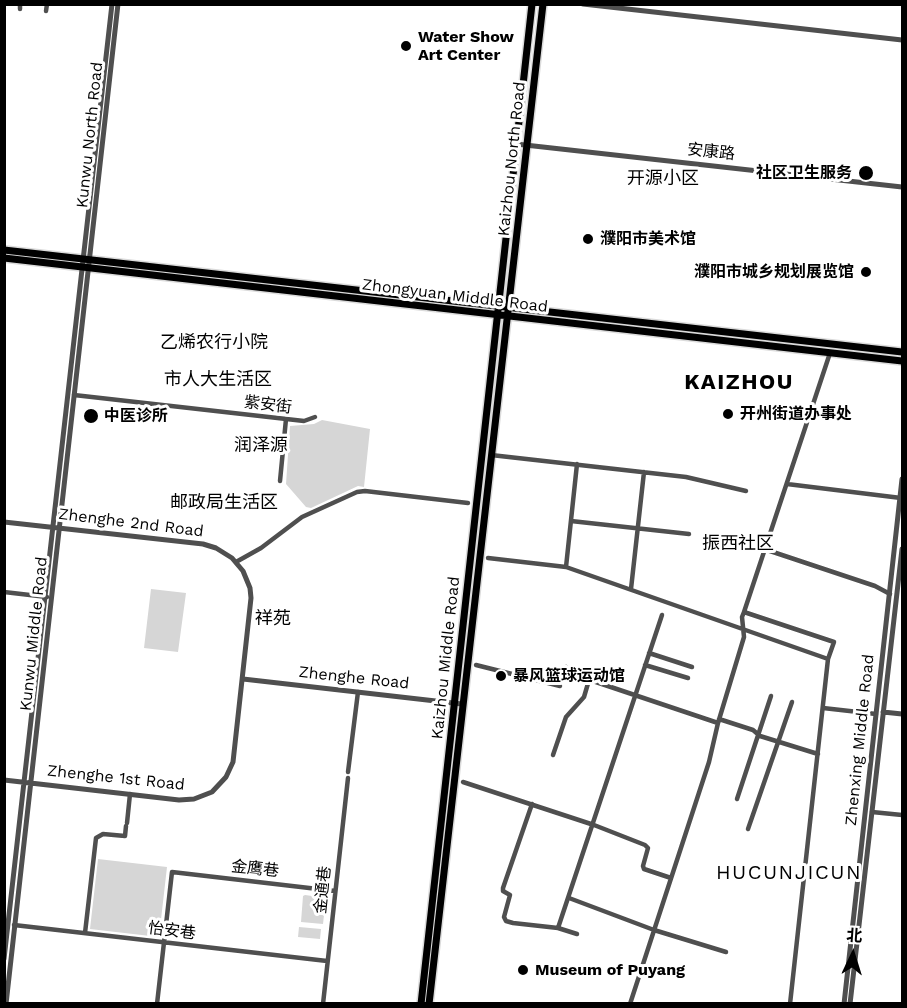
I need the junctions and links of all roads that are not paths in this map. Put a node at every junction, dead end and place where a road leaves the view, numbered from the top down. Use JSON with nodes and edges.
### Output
{"nodes":[{"id":1,"x":47,"y":4,"type":"edge"},
{"id":2,"x":112,"y":4,"type":"edge"},
{"id":3,"x":118,"y":4,"type":"edge"},
{"id":4,"x":532,"y":4,"type":"edge"},
{"id":5,"x":543,"y":4,"type":"edge"},
{"id":6,"x":583,"y":4,"type":"edge"},
{"id":7,"x":46,"y":11,"type":"dead end"},
{"id":8,"x":903,"y":40,"type":"edge"},
{"id":9,"x":516,"y":144,"type":"junction"},
{"id":10,"x":527,"y":145,"type":"junction"},
{"id":11,"x":903,"y":187,"type":"edge"},
{"id":12,"x":4,"y":250,"type":"edge"},
{"id":13,"x":4,"y":258,"type":"edge"},
{"id":14,"x":87,"y":259,"type":"junction"},
{"id":15,"x":86,"y":268,"type":"junction"},
{"id":16,"x":498,"y":306,"type":"junction"},
{"id":17,"x":509,"y":307,"type":"junction"},
{"id":18,"x":497,"y":315,"type":"junction"},
{"id":19,"x":508,"y":316,"type":"junction"},
{"id":20,"x":903,"y":352,"type":"edge"},
{"id":21,"x":830,"y":353,"type":"junction"},
{"id":22,"x":903,"y":361,"type":"edge"},
{"id":23,"x":74,"y":395,"type":"junction"},
{"id":24,"x":315,"y":417,"type":"dead end"},
{"id":25,"x":286,"y":419,"type":"junction"},
{"id":26,"x":491,"y":455,"type":"junction"},
{"id":27,"x":577,"y":464,"type":"junction"},
{"id":28,"x":644,"y":472,"type":"junction"},
{"id":29,"x":903,"y":480,"type":"edge"},
{"id":30,"x":280,"y":481,"type":"dead end"},
{"id":31,"x":787,"y":484,"type":"junction"},
{"id":32,"x":746,"y":491,"type":"dead end"},
{"id":33,"x":901,"y":498,"type":"junction"},
{"id":34,"x":468,"y":503,"type":"dead end"},
{"id":35,"x":571,"y":521,"type":"junction"},
{"id":36,"x":4,"y":522,"type":"edge"},
{"id":37,"x":56,"y":528,"type":"junction"},
{"id":38,"x":638,"y":528,"type":"junction"},
{"id":39,"x":689,"y":534,"type":"dead end"},
{"id":40,"x":764,"y":549,"type":"junction"},
{"id":41,"x":903,"y":549,"type":"edge"},
{"id":42,"x":488,"y":558,"type":"dead end"},
{"id":43,"x":237,"y":562,"type":"junction"},
{"id":44,"x":566,"y":567,"type":"junction"},
{"id":45,"x":632,"y":589,"type":"junction"},
{"id":46,"x":4,"y":592,"type":"edge"},
{"id":47,"x":890,"y":594,"type":"junction"},
{"id":48,"x":48,"y":597,"type":"junction"},
{"id":49,"x":744,"y":612,"type":"junction"},
{"id":50,"x":662,"y":615,"type":"dead end"},
{"id":51,"x":744,"y":630,"type":"junction"},
{"id":52,"x":649,"y":653,"type":"junction"},
{"id":53,"x":828,"y":659,"type":"junction"},
{"id":54,"x":476,"y":665,"type":"dead end"},
{"id":55,"x":645,"y":665,"type":"junction"},
{"id":56,"x":566,"y":667,"type":"dead end"},
{"id":57,"x":692,"y":667,"type":"dead end"},
{"id":58,"x":687,"y":678,"type":"dead end"},
{"id":59,"x":243,"y":680,"type":"junction"},
{"id":60,"x":589,"y":680,"type":"junction"},
{"id":61,"x":560,"y":686,"type":"dead end"},
{"id":62,"x":358,"y":692,"type":"junction"},
{"id":63,"x":635,"y":695,"type":"junction"},
{"id":64,"x":771,"y":696,"type":"dead end"},
{"id":65,"x":792,"y":702,"type":"dead end"},
{"id":66,"x":458,"y":703,"type":"junction"},
{"id":67,"x":823,"y":708,"type":"junction"},
{"id":68,"x":884,"y":712,"type":"junction"},
{"id":69,"x":876,"y":714,"type":"junction"},
{"id":70,"x":903,"y":714,"type":"edge"},
{"id":71,"x":719,"y":721,"type":"junction"},
{"id":72,"x":758,"y":734,"type":"junction"},
{"id":73,"x":778,"y":742,"type":"junction"},
{"id":74,"x":818,"y":754,"type":"junction"},
{"id":75,"x":553,"y":755,"type":"dead end"},
{"id":76,"x":4,"y":780,"type":"edge"},
{"id":77,"x":27,"y":782,"type":"junction"},
{"id":78,"x":463,"y":783,"type":"dead end"},
{"id":79,"x":130,"y":794,"type":"junction"},
{"id":80,"x":737,"y":799,"type":"dead end"},
{"id":81,"x":532,"y":804,"type":"junction"},
{"id":82,"x":872,"y":812,"type":"junction"},
{"id":83,"x":903,"y":815,"type":"edge"},
{"id":84,"x":594,"y":825,"type":"junction"},
{"id":85,"x":748,"y":829,"type":"dead end"},
{"id":86,"x":670,"y":878,"type":"junction"},
{"id":87,"x":335,"y":891,"type":"junction"},
{"id":88,"x":569,"y":898,"type":"junction"},
{"id":89,"x":14,"y":925,"type":"junction"},
{"id":90,"x":558,"y":928,"type":"junction"},
{"id":91,"x":654,"y":930,"type":"junction"},
{"id":92,"x":86,"y":933,"type":"junction"},
{"id":93,"x":577,"y":934,"type":"dead end"},
{"id":94,"x":164,"y":942,"type":"junction"},
{"id":95,"x":726,"y":952,"type":"dead end"},
{"id":96,"x":4,"y":959,"type":"edge"},
{"id":97,"x":327,"y":961,"type":"junction"},
{"id":98,"x":6,"y":1004,"type":"edge"},
{"id":99,"x":157,"y":1004,"type":"edge"},
{"id":100,"x":322,"y":1004,"type":"edge"},
{"id":101,"x":421,"y":1004,"type":"edge"},
{"id":102,"x":429,"y":1004,"type":"edge"},
{"id":103,"x":630,"y":1004,"type":"edge"},
{"id":104,"x":790,"y":1004,"type":"edge"},
{"id":105,"x":844,"y":1004,"type":"edge"},
{"id":106,"x":850,"y":1004,"type":"edge"}],
"edges":[{"from":1,"to":7,"type":"street"},
{"from":2,"to":14,"type":"street","name":"Kunwu North Road"},
{"from":3,"to":14,"type":"street","name":"Kunwu North Road"},
{"from":4,"to":9,"type":"main road","name":"Kaizhou North Road"},
{"from":5,"to":10,"type":"main road","name":"Kaizhou North Road"},
{"from":6,"to":8,"type":"street"},
{"from":9,"to":10,"type":"street","name":"安康路"},
{"from":9,"to":16,"type":"main road","name":"Kaizhou North Road"},
{"from":10,"to":11,"type":"street","name":"安康路"},
{"from":10,"to":17,"type":"main road","name":"Kaizhou North Road"},
{"from":12,"to":14,"type":"main road","name":"Zhongyuan Middle Road"},
{"from":13,"to":15,"type":"main road","name":"Zhongyuan Middle Road"},
{"from":14,"to":15,"type":"street","name":"Kunwu North Road"},
{"from":14,"to":16,"type":"main road","name":"Zhongyuan Middle Road"},
{"from":15,"to":18,"type":"main road","name":"Zhongyuan Middle Road"},
{"from":15,"to":23,"type":"street","name":"Kunwu Middle Road"},
{"from":15,"to":37,"type":"street","name":"Kunwu Middle Road"},
{"from":16,"to":17,"type":"main road","name":"Zhongyuan Middle Road"},
{"from":16,"to":18,"type":"main road","name":"Kaizhou North Road"},
{"from":17,"to":19,"type":"main road","name":"Kaizhou North Road"},
{"from":17,"to":20,"type":"main road","name":"Zhongyuan Middle Road"},
{"from":18,"to":19,"type":"main road","name":"Zhongyuan Middle Road"},
{"from":18,"to":66,"type":"main road","name":"Kaizhou Middle Road"},
{"from":19,"to":21,"type":"main road","name":"Zhongyuan Middle Road"},
{"from":19,"to":26,"type":"main road","name":"Kaizhou Middle Road"},
{"from":21,"to":22,"type":"main road","name":"Zhongyuan Middle Road"},
{"from":21,"to":31,"type":"street"},
{"from":23,"to":25,"type":"street","name":"紫安街"},
{"from":23,"to":37,"type":"street","name":"Kunwu Middle Road"},
{"from":24,"to":25,"type":"street","name":"紫安街"},
{"from":25,"to":30,"type":"street"},
{"from":26,"to":27,"type":"street"},
{"from":26,"to":66,"type":"main road","name":"Kaizhou Middle Road"},
{"from":27,"to":28,"type":"street"},
{"from":27,"to":35,"type":"street"},
{"from":28,"to":32,"type":"street"},
{"from":28,"to":38,"type":"street"},
{"from":29,"to":33,"type":"street","name":"Zhenxing Middle Road"},
{"from":31,"to":33,"type":"street"},
{"from":31,"to":40,"type":"street"},
{"from":33,"to":47,"type":"street","name":"Zhenxing Middle Road"},
{"from":34,"to":43,"type":"street"},
{"from":35,"to":38,"type":"street"},
{"from":35,"to":44,"type":"street"},
{"from":36,"to":37,"type":"street","name":"Zhenghe 2nd Road"},
{"from":37,"to":43,"type":"street","name":"Zhenghe 2nd Road"},
{"from":37,"to":48,"type":"street","name":"Kunwu Middle Road"},
{"from":38,"to":39,"type":"street"},
{"from":38,"to":45,"type":"street"},
{"from":40,"to":47,"type":"street"},
{"from":40,"to":49,"type":"street"},
{"from":41,"to":68,"type":"street","name":"Zhenxing Middle Road"},
{"from":42,"to":44,"type":"street"},
{"from":43,"to":59,"type":"street"},
{"from":44,"to":45,"type":"street"},
{"from":45,"to":51,"type":"street"},
{"from":46,"to":48,"type":"street"},
{"from":47,"to":69,"type":"street","name":"Zhenxing Middle Road"},
{"from":48,"to":77,"type":"street","name":"Kunwu Middle Road"},
{"from":49,"to":51,"type":"street"},
{"from":49,"to":53,"type":"street"},
{"from":50,"to":52,"type":"street"},
{"from":51,"to":53,"type":"street"},
{"from":51,"to":71,"type":"street"},
{"from":52,"to":55,"type":"street"},
{"from":52,"to":57,"type":"street"},
{"from":53,"to":67,"type":"street"},
{"from":54,"to":61,"type":"street"},
{"from":55,"to":58,"type":"street"},
{"from":55,"to":63,"type":"street"},
{"from":56,"to":60,"type":"street"},
{"from":59,"to":62,"type":"street","name":"Zhenghe Road"},
{"from":59,"to":79,"type":"street","name":"Zhenghe 1st Road"},
{"from":60,"to":63,"type":"street"},
{"from":60,"to":75,"type":"street"},
{"from":62,"to":66,"type":"street","name":"Zhenghe Road"},
{"from":62,"to":87,"type":"street","name":"金通巷"},
{"from":63,"to":71,"type":"street"},
{"from":63,"to":84,"type":"street"},
{"from":64,"to":72,"type":"street"},
{"from":65,"to":73,"type":"street"},
{"from":66,"to":101,"type":"main road","name":"Kaizhou Middle Road"},
{"from":66,"to":102,"type":"main road","name":"Kaizhou Middle Road"},
{"from":67,"to":69,"type":"street"},
{"from":67,"to":74,"type":"street"},
{"from":68,"to":70,"type":"street"},
{"from":68,"to":82,"type":"street","name":"Zhenxing Middle Road"},
{"from":69,"to":105,"type":"street","name":"Zhenxing Middle Road"},
{"from":71,"to":72,"type":"street"},
{"from":71,"to":86,"type":"street"},
{"from":72,"to":73,"type":"street"},
{"from":72,"to":80,"type":"street"},
{"from":73,"to":74,"type":"street"},
{"from":73,"to":85,"type":"street"},
{"from":74,"to":104,"type":"street"},
{"from":76,"to":77,"type":"street","name":"Zhenghe 1st Road"},
{"from":77,"to":79,"type":"street","name":"Zhenghe 1st Road"},
{"from":77,"to":89,"type":"street","name":"Kunwu Middle Road"},
{"from":77,"to":96,"type":"street","name":"Kunwu Middle Road"},
{"from":78,"to":81,"type":"street"},
{"from":79,"to":92,"type":"street"},
{"from":81,"to":84,"type":"street"},
{"from":81,"to":90,"type":"street"},
{"from":82,"to":83,"type":"street"},
{"from":82,"to":106,"type":"street","name":"Zhenxing Middle Road"},
{"from":84,"to":86,"type":"street"},
{"from":84,"to":88,"type":"street"},
{"from":86,"to":91,"type":"street"},
{"from":87,"to":94,"type":"street","name":"金鹰巷"},
{"from":87,"to":97,"type":"street","name":"金通巷"},
{"from":88,"to":90,"type":"street"},
{"from":88,"to":91,"type":"street"},
{"from":89,"to":92,"type":"street","name":"怡安巷"},
{"from":89,"to":98,"type":"street","name":"Kunwu Middle Road"},
{"from":90,"to":93,"type":"street"},
{"from":91,"to":95,"type":"street"},
{"from":91,"to":103,"type":"street"},
{"from":92,"to":94,"type":"street","name":"怡安巷"},
{"from":94,"to":97,"type":"street","name":"怡安巷"},
{"from":94,"to":99,"type":"street"},
{"from":97,"to":100,"type":"street","name":"金通巷"}]}
